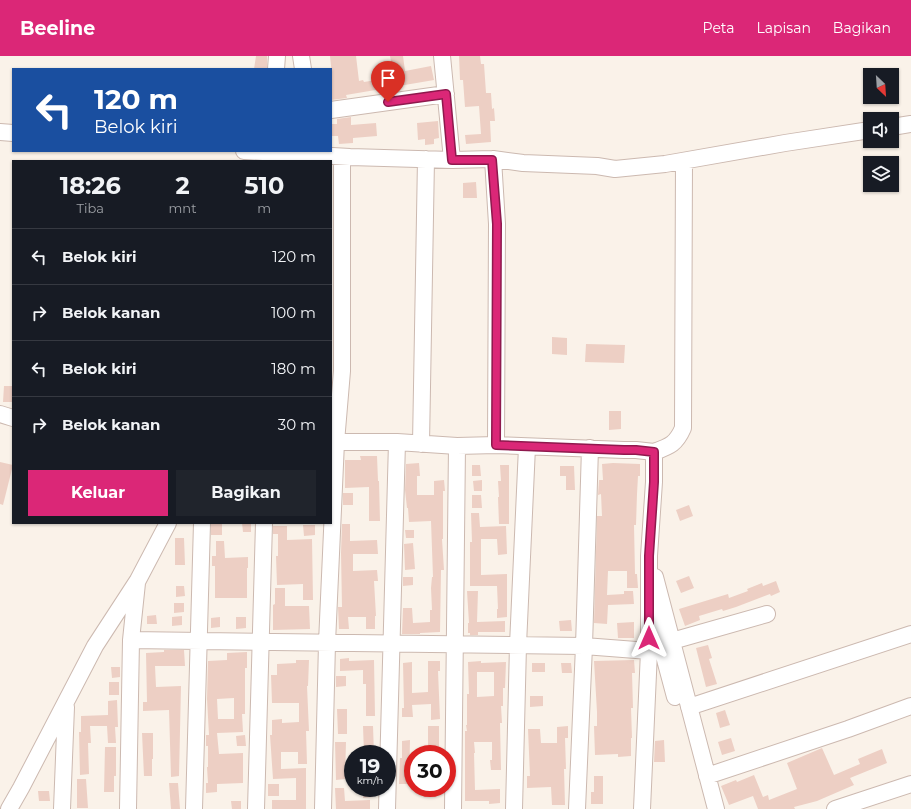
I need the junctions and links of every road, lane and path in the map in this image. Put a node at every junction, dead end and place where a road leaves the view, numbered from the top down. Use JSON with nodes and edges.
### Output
{"nodes":[{"id":1,"x":277,"y":56,"type":"edge"},
{"id":2,"x":301,"y":56,"type":"edge"},
{"id":3,"x":442,"y":56,"type":"edge"},
{"id":4,"x":276,"y":68,"type":"edge"},
{"id":5,"x":303,"y":68,"type":"edge"},
{"id":6,"x":446,"y":94,"type":"junction"},
{"id":7,"x":332,"y":110,"type":"edge"},
{"id":8,"x":911,"y":124,"type":"edge"},
{"id":9,"x":899,"y":126,"type":"edge"},
{"id":10,"x":863,"y":131,"type":"edge"},
{"id":11,"x":0,"y":132,"type":"edge"},
{"id":12,"x":12,"y":133,"type":"edge"},
{"id":13,"x":269,"y":152,"type":"edge"},
{"id":14,"x":342,"y":157,"type":"junction"},
{"id":15,"x":426,"y":159,"type":"junction"},
{"id":16,"x":452,"y":160,"type":"junction"},
{"id":17,"x":492,"y":160,"type":"junction"},
{"id":18,"x":684,"y":161,"type":"junction"},
{"id":19,"x":0,"y":414,"type":"edge"},
{"id":20,"x":12,"y":418,"type":"edge"},
{"id":21,"x":333,"y":442,"type":"edge"},
{"id":22,"x":397,"y":442,"type":"junction"},
{"id":23,"x":421,"y":444,"type":"junction"},
{"id":24,"x":496,"y":445,"type":"junction"},
{"id":25,"x":457,"y":446,"type":"junction"},
{"id":26,"x":527,"y":447,"type":"junction"},
{"id":27,"x":590,"y":448,"type":"junction"},
{"id":28,"x":654,"y":452,"type":"junction"},
{"id":29,"x":332,"y":476,"type":"edge"},
{"id":30,"x":167,"y":524,"type":"edge"},
{"id":31,"x":202,"y":524,"type":"edge"},
{"id":32,"x":264,"y":524,"type":"edge"},
{"id":33,"x":331,"y":524,"type":"edge"},
{"id":34,"x":649,"y":556,"type":"junction"},
{"id":35,"x":138,"y":580,"type":"junction"},
{"id":36,"x":649,"y":586,"type":"junction"},
{"id":37,"x":767,"y":614,"type":"dead end"},
{"id":38,"x":911,"y":634,"type":"edge"},
{"id":39,"x":131,"y":640,"type":"junction"},
{"id":40,"x":198,"y":641,"type":"junction"},
{"id":41,"x":672,"y":641,"type":"junction"},
{"id":42,"x":260,"y":642,"type":"junction"},
{"id":43,"x":327,"y":643,"type":"junction"},
{"id":44,"x":391,"y":644,"type":"junction"},
{"id":45,"x":454,"y":644,"type":"junction"},
{"id":46,"x":518,"y":645,"type":"junction"},
{"id":47,"x":584,"y":646,"type":"junction"},
{"id":48,"x":649,"y":651,"type":"junction"},
{"id":49,"x":66,"y":703,"type":"junction"},
{"id":50,"x":911,"y":706,"type":"edge"},
{"id":51,"x":689,"y":707,"type":"junction"},
{"id":52,"x":707,"y":776,"type":"junction"},
{"id":53,"x":911,"y":784,"type":"edge"},
{"id":54,"x":9,"y":809,"type":"edge"},
{"id":55,"x":62,"y":809,"type":"edge"},
{"id":56,"x":128,"y":809,"type":"edge"},
{"id":57,"x":194,"y":809,"type":"edge"},
{"id":58,"x":256,"y":809,"type":"edge"},
{"id":59,"x":323,"y":809,"type":"edge"},
{"id":60,"x":387,"y":809,"type":"edge"},
{"id":61,"x":453,"y":809,"type":"edge"},
{"id":62,"x":514,"y":809,"type":"edge"},
{"id":63,"x":577,"y":809,"type":"edge"},
{"id":64,"x":642,"y":809,"type":"edge"},
{"id":65,"x":705,"y":809,"type":"edge"},
{"id":66,"x":716,"y":809,"type":"edge"},
{"id":67,"x":836,"y":809,"type":"edge"}],
"edges":[{"from":1,"to":4,"type":"street"},
{"from":2,"to":5,"type":"street"},
{"from":3,"to":6,"type":"street"},
{"from":6,"to":7,"type":"street"},
{"from":6,"to":16,"type":"street"},
{"from":8,"to":9,"type":"street"},
{"from":10,"to":18,"type":"street"},
{"from":11,"to":12,"type":"street"},
{"from":13,"to":14,"type":"street"},
{"from":14,"to":15,"type":"street"},
{"from":14,"to":21,"type":"street"},
{"from":15,"to":16,"type":"street"},
{"from":15,"to":23,"type":"street"},
{"from":16,"to":17,"type":"street"},
{"from":17,"to":18,"type":"street"},
{"from":17,"to":24,"type":"street"},
{"from":18,"to":28,"type":"street"},
{"from":19,"to":20,"type":"street"},
{"from":21,"to":22,"type":"street"},
{"from":21,"to":29,"type":"street"},
{"from":22,"to":23,"type":"street"},
{"from":22,"to":44,"type":"street"},
{"from":23,"to":25,"type":"street"},
{"from":24,"to":25,"type":"street"},
{"from":24,"to":26,"type":"street"},
{"from":25,"to":45,"type":"street"},
{"from":26,"to":27,"type":"street"},
{"from":26,"to":46,"type":"street"},
{"from":27,"to":28,"type":"street"},
{"from":27,"to":47,"type":"street"},
{"from":28,"to":34,"type":"street"},
{"from":30,"to":35,"type":"street"},
{"from":31,"to":40,"type":"street"},
{"from":32,"to":42,"type":"street"},
{"from":33,"to":43,"type":"street"},
{"from":34,"to":36,"type":"street"},
{"from":34,"to":41,"type":"street"},
{"from":35,"to":39,"type":"street"},
{"from":35,"to":49,"type":"street"},
{"from":36,"to":48,"type":"street"},
{"from":36,"to":65,"type":"street"},
{"from":37,"to":41,"type":"street"},
{"from":38,"to":51,"type":"street"},
{"from":39,"to":40,"type":"street"},
{"from":39,"to":56,"type":"street"},
{"from":40,"to":42,"type":"street"},
{"from":40,"to":57,"type":"street"},
{"from":41,"to":51,"type":"street"},
{"from":42,"to":43,"type":"street"},
{"from":42,"to":58,"type":"street"},
{"from":43,"to":44,"type":"street"},
{"from":43,"to":59,"type":"street"},
{"from":44,"to":45,"type":"street"},
{"from":44,"to":60,"type":"street"},
{"from":45,"to":46,"type":"street"},
{"from":45,"to":61,"type":"street"},
{"from":46,"to":47,"type":"street"},
{"from":46,"to":62,"type":"street"},
{"from":47,"to":48,"type":"street"},
{"from":47,"to":63,"type":"street"},
{"from":48,"to":64,"type":"street"},
{"from":49,"to":54,"type":"street"},
{"from":49,"to":55,"type":"street"},
{"from":50,"to":52,"type":"street"},
{"from":51,"to":52,"type":"street"},
{"from":52,"to":66,"type":"street"},
{"from":53,"to":67,"type":"street"}]}
